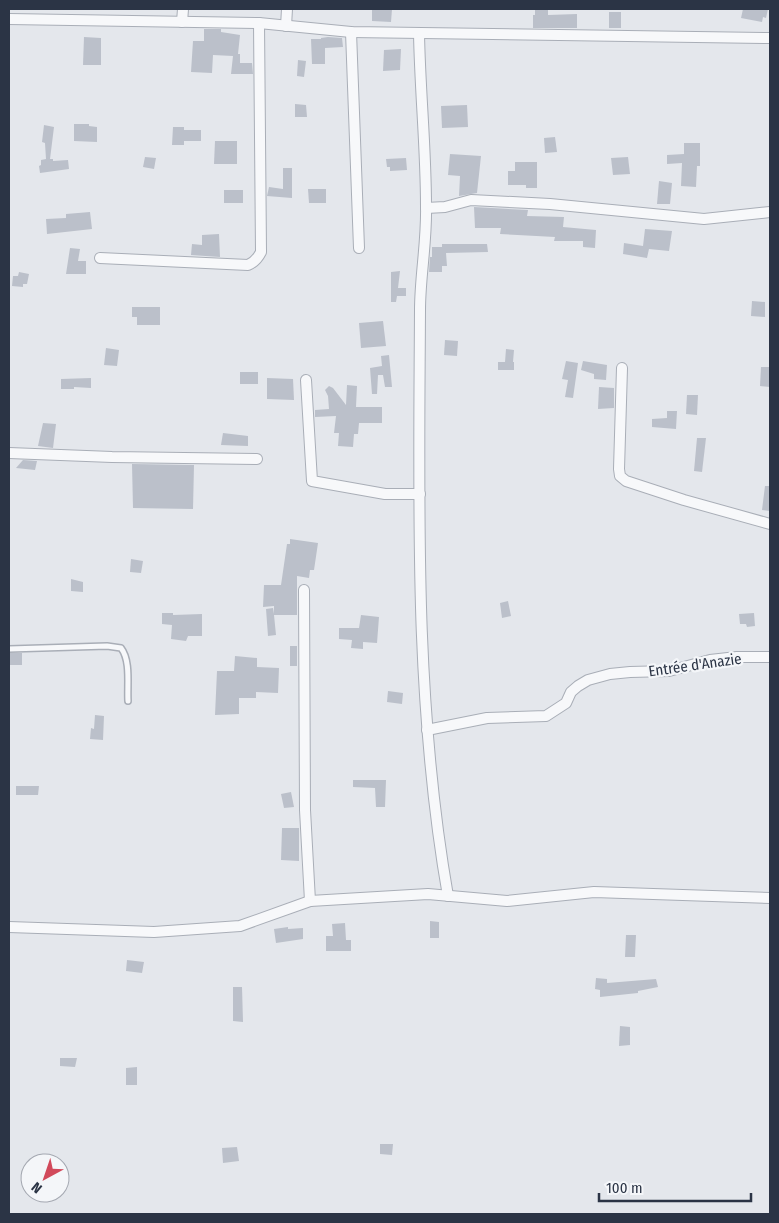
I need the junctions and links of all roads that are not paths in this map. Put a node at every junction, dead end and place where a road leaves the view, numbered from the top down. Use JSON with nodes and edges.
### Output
{"nodes":[{"id":1,"x":183,"y":9,"type":"edge"},
{"id":2,"x":287,"y":9,"type":"edge"},
{"id":3,"x":9,"y":19,"type":"edge"},
{"id":4,"x":182,"y":22,"type":"junction"},
{"id":5,"x":259,"y":23,"type":"junction"},
{"id":6,"x":286,"y":26,"type":"junction"},
{"id":7,"x":351,"y":32,"type":"junction"},
{"id":8,"x":419,"y":33,"type":"junction"},
{"id":9,"x":770,"y":38,"type":"edge"},
{"id":10,"x":426,"y":208,"type":"junction"},
{"id":11,"x":770,"y":212,"type":"edge"},
{"id":12,"x":358,"y":248,"type":"dead end"},
{"id":13,"x":100,"y":258,"type":"dead end"},
{"id":14,"x":622,"y":368,"type":"dead end"},
{"id":15,"x":306,"y":380,"type":"dead end"},
{"id":16,"x":9,"y":453,"type":"edge"},
{"id":17,"x":257,"y":459,"type":"dead end"},
{"id":18,"x":420,"y":494,"type":"junction"},
{"id":19,"x":770,"y":524,"type":"edge"},
{"id":20,"x":304,"y":590,"type":"dead end"},
{"id":21,"x":9,"y":649,"type":"edge"},
{"id":22,"x":770,"y":657,"type":"edge"},
{"id":23,"x":128,"y":701,"type":"dead end"},
{"id":24,"x":427,"y":730,"type":"junction"},
{"id":25,"x":448,"y":896,"type":"junction"},
{"id":26,"x":770,"y":898,"type":"edge"},
{"id":27,"x":310,"y":901,"type":"junction"},
{"id":28,"x":9,"y":927,"type":"edge"}],
"edges":[{"from":1,"to":4,"type":"street"},
{"from":2,"to":6,"type":"street"},
{"from":3,"to":4,"type":"street"},
{"from":4,"to":5,"type":"street"},
{"from":5,"to":6,"type":"street"},
{"from":5,"to":13,"type":"street"},
{"from":6,"to":7,"type":"street"},
{"from":7,"to":8,"type":"street"},
{"from":7,"to":12,"type":"street"},
{"from":8,"to":9,"type":"street"},
{"from":8,"to":10,"type":"street"},
{"from":10,"to":11,"type":"street"},
{"from":10,"to":18,"type":"street"},
{"from":14,"to":19,"type":"street"},
{"from":15,"to":18,"type":"street"},
{"from":16,"to":17,"type":"street"},
{"from":18,"to":24,"type":"street"},
{"from":20,"to":27,"type":"street"},
{"from":21,"to":23,"type":"lane"},
{"from":22,"to":24,"type":"street","name":"Entrée d'Anazie"},
{"from":24,"to":25,"type":"street"},
{"from":25,"to":26,"type":"street"},
{"from":25,"to":27,"type":"street"},
{"from":27,"to":28,"type":"street"}]}
